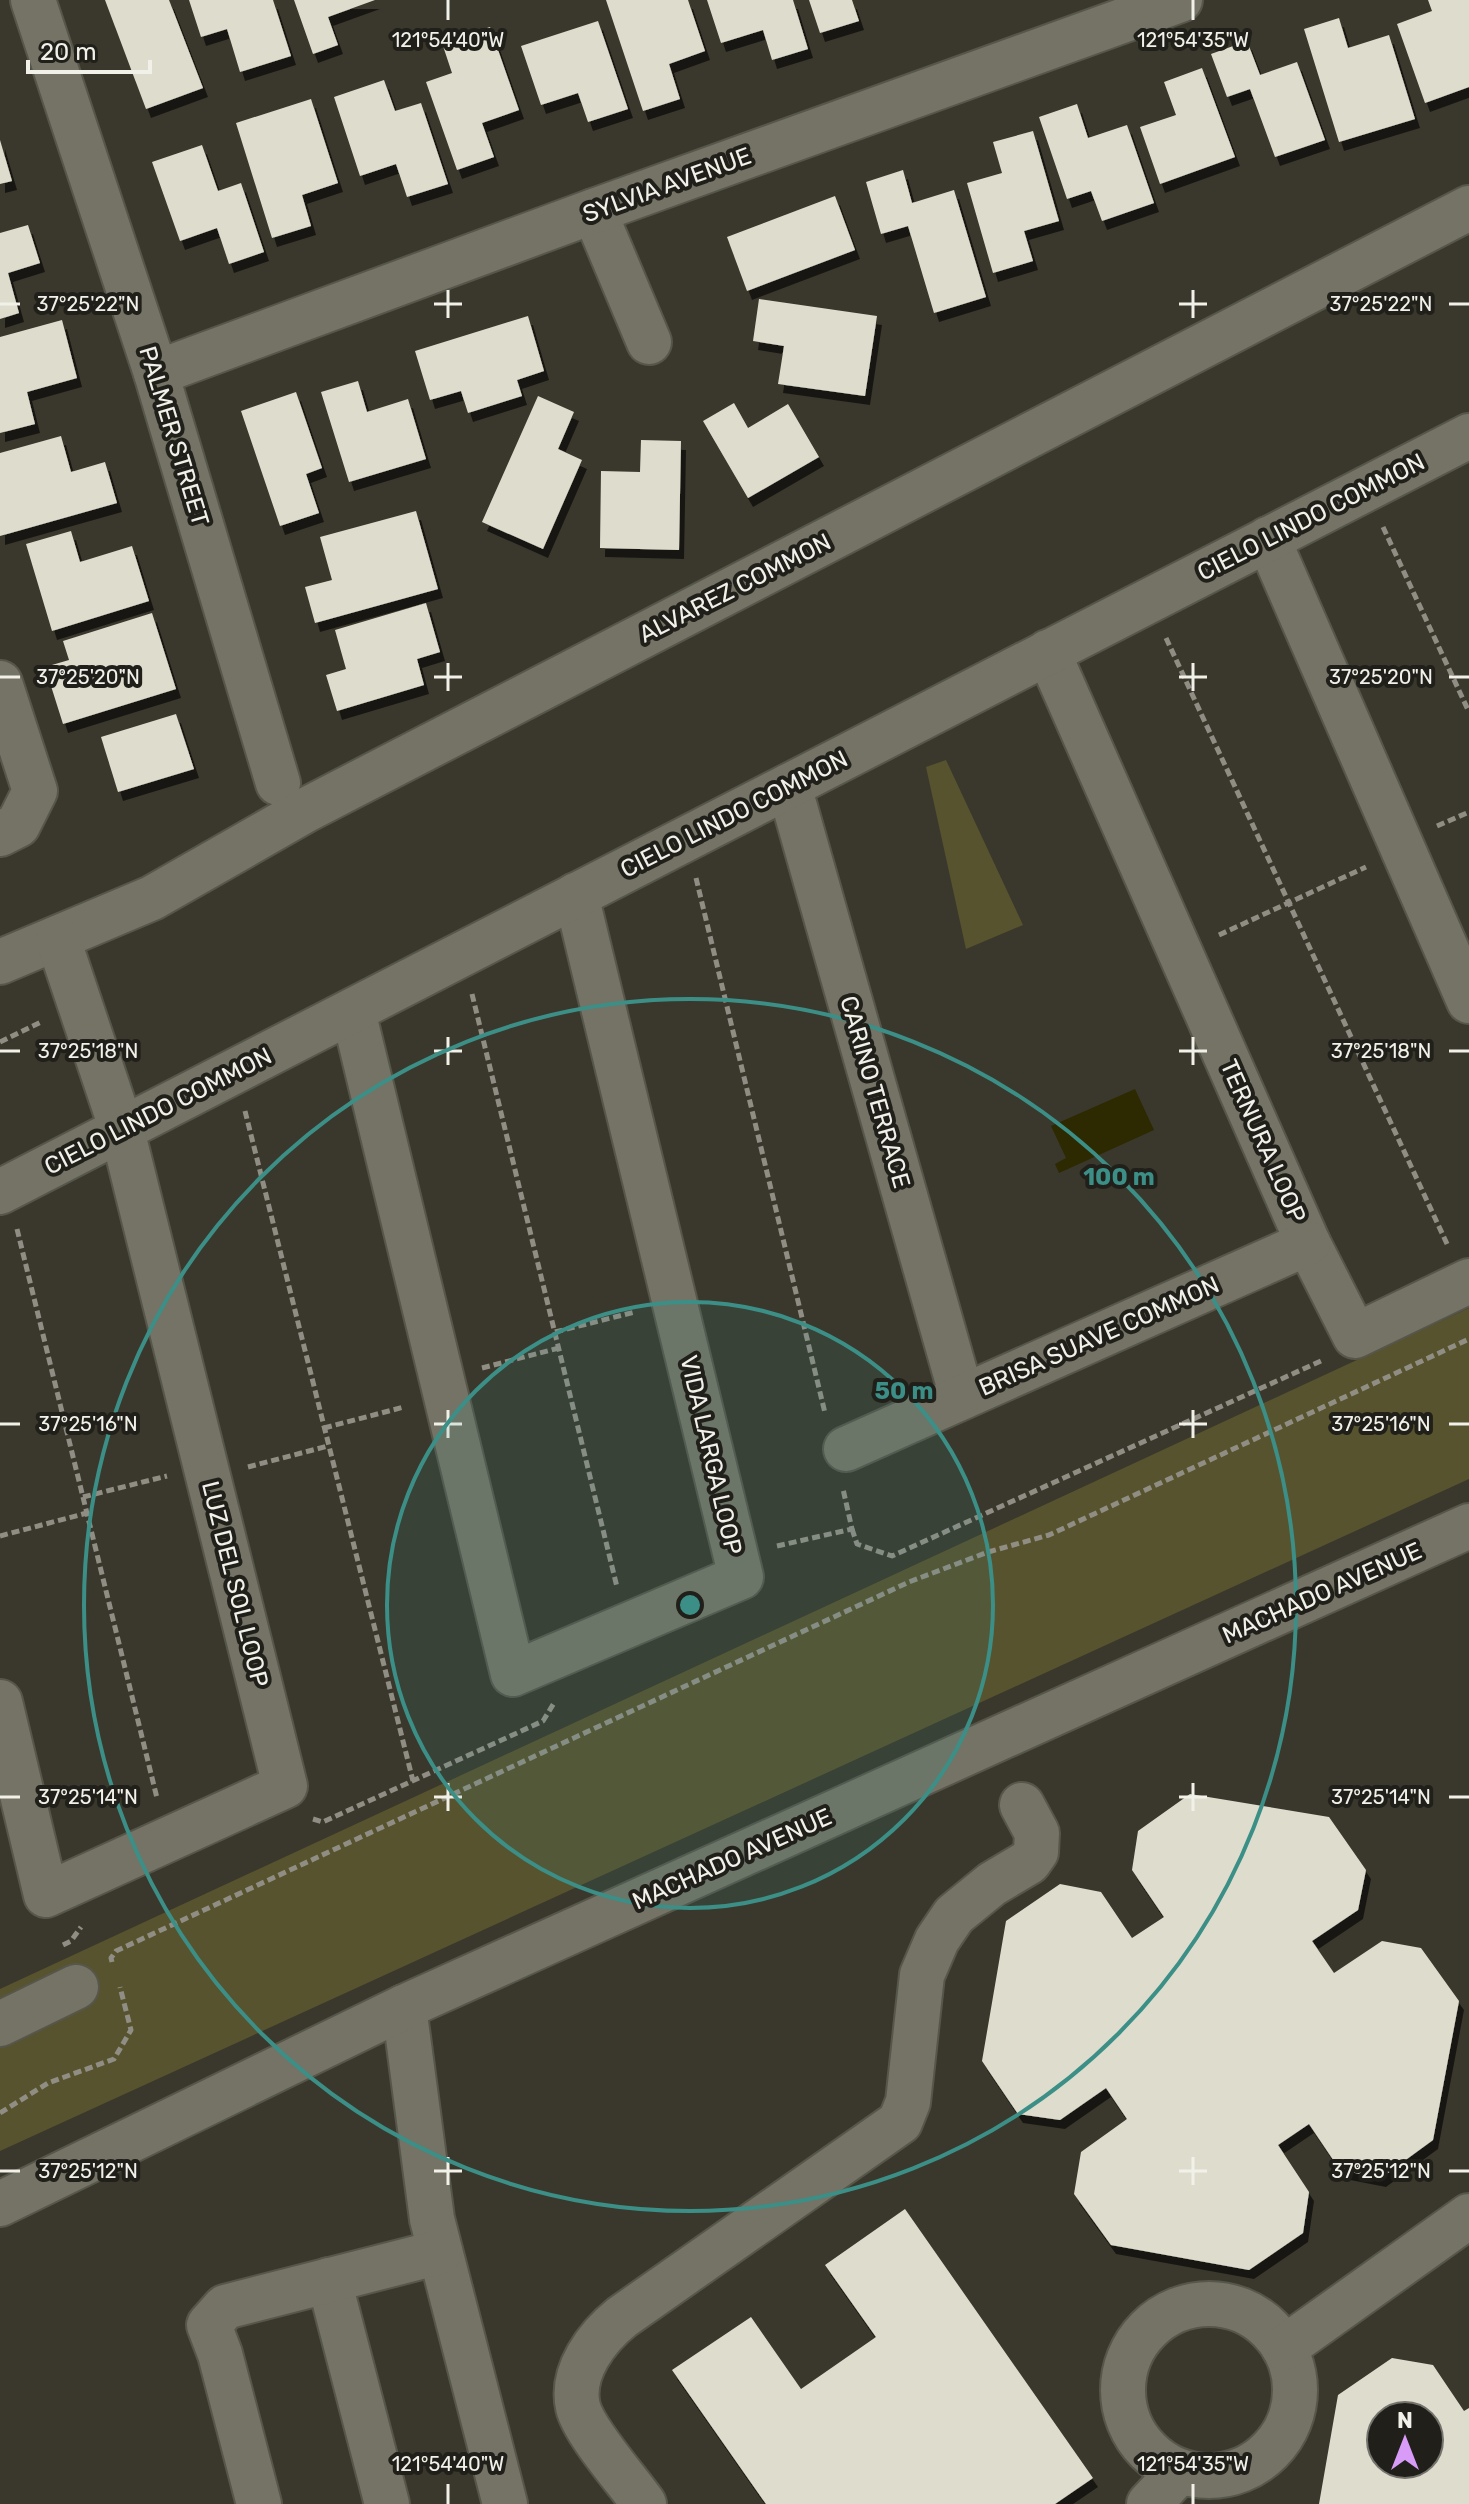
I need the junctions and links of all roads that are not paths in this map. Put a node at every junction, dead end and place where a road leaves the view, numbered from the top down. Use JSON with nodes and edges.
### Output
{"nodes":[{"id":1,"x":33,"y":0,"type":"edge"},
{"id":2,"x":1180,"y":0,"type":"edge"},
{"id":3,"x":1469,"y":208,"type":"edge"},
{"id":4,"x":594,"y":211,"type":"junction"},
{"id":5,"x":649,"y":342,"type":"dead end"},
{"id":6,"x":156,"y":373,"type":"junction"},
{"id":7,"x":1469,"y":436,"type":"edge"},
{"id":8,"x":1268,"y":539,"type":"junction"},
{"id":9,"x":1048,"y":652,"type":"junction"},
{"id":10,"x":0,"y":683,"type":"edge"},
{"id":11,"x":278,"y":783,"type":"dead end"},
{"id":12,"x":789,"y":786,"type":"junction"},
{"id":13,"x":0,"y":834,"type":"edge"},
{"id":14,"x":576,"y":895,"type":"junction"},
{"id":15,"x":58,"y":939,"type":"junction"},
{"id":16,"x":0,"y":962,"type":"edge"},
{"id":17,"x":1469,"y":1001,"type":"edge"},
{"id":18,"x":353,"y":1011,"type":"junction"},
{"id":19,"x":122,"y":1130,"type":"junction"},
{"id":20,"x":4,"y":1191,"type":"edge"},
{"id":21,"x":1308,"y":1243,"type":"junction"},
{"id":22,"x":1467,"y":1282,"type":"edge"},
{"id":23,"x":962,"y":1397,"type":"junction"},
{"id":24,"x":838,"y":1451,"type":"road end"},
{"id":25,"x":1469,"y":1526,"type":"edge"},
{"id":26,"x":0,"y":1702,"type":"edge"},
{"id":27,"x":1022,"y":1805,"type":"dead end"},
{"id":28,"x":103,"y":1979,"type":"road end"},
{"id":29,"x":404,"y":2007,"type":"junction"},
{"id":30,"x":0,"y":2024,"type":"edge"},
{"id":31,"x":0,"y":2204,"type":"edge"},
{"id":32,"x":1469,"y":2216,"type":"edge"},
{"id":33,"x":440,"y":2252,"type":"junction"},
{"id":34,"x":329,"y":2280,"type":"junction"},
{"id":35,"x":1284,"y":2348,"type":"junction"},
{"id":36,"x":1179,"y":2472,"type":"junction"},
{"id":37,"x":259,"y":2504,"type":"edge"},
{"id":38,"x":387,"y":2504,"type":"edge"},
{"id":39,"x":505,"y":2504,"type":"edge"},
{"id":40,"x":644,"y":2504,"type":"edge"},
{"id":41,"x":1149,"y":2504,"type":"edge"}],
"edges":[{"from":1,"to":6,"type":"street","name":"PALMER STREET"},
{"from":2,"to":4,"type":"street","name":"SYLVIA AVENUE"},
{"from":3,"to":15,"type":"street","name":"ALVAREZ COMMON"},
{"from":4,"to":5,"type":"street"},
{"from":4,"to":6,"type":"street","name":"SYLVIA AVENUE"},
{"from":6,"to":11,"type":"street","name":"PALMER STREET"},
{"from":7,"to":8,"type":"street","name":"CIELO LINDO COMMON"},
{"from":8,"to":9,"type":"street","name":"CIELO LINDO COMMON"},
{"from":8,"to":17,"type":"street"},
{"from":9,"to":12,"type":"street","name":"CIELO LINDO COMMON"},
{"from":9,"to":21,"type":"street","name":"TERNURA LOOP"},
{"from":10,"to":13,"type":"street"},
{"from":12,"to":14,"type":"street","name":"CIELO LINDO COMMON"},
{"from":12,"to":23,"type":"street","name":"CARINO TERRACE"},
{"from":14,"to":18,"type":"street","name":"CIELO LINDO COMMON"},
{"from":14,"to":18,"type":"street","name":"VIDA LARGA LOOP"},
{"from":15,"to":16,"type":"street","name":"ALVAREZ COMMON"},
{"from":15,"to":19,"type":"street","name":"LUZ DEL SOL LOOP"},
{"from":18,"to":19,"type":"street","name":"CIELO LINDO COMMON"},
{"from":19,"to":20,"type":"street","name":"CIELO LINDO COMMON"},
{"from":19,"to":26,"type":"street","name":"LUZ DEL SOL LOOP"},
{"from":21,"to":22,"type":"street","name":"TERNURA LOOP"},
{"from":21,"to":23,"type":"street","name":"BRISA SUAVE COMMON"},
{"from":23,"to":24,"type":"street","name":"BRISA SUAVE COMMON"},
{"from":25,"to":29,"type":"street","name":"MACHADO AVENUE"},
{"from":27,"to":40,"type":"street"},
{"from":28,"to":30,"type":"street"},
{"from":29,"to":31,"type":"street","name":"MACHADO AVENUE"},
{"from":29,"to":33,"type":"street"},
{"from":32,"to":35,"type":"street"},
{"from":33,"to":34,"type":"street"},
{"from":33,"to":39,"type":"street"},
{"from":34,"to":37,"type":"street"},
{"from":34,"to":38,"type":"street"},
{"from":35,"to":36,"type":"street"},
{"from":35,"to":36,"type":"street"},
{"from":36,"to":41,"type":"street"}]}
